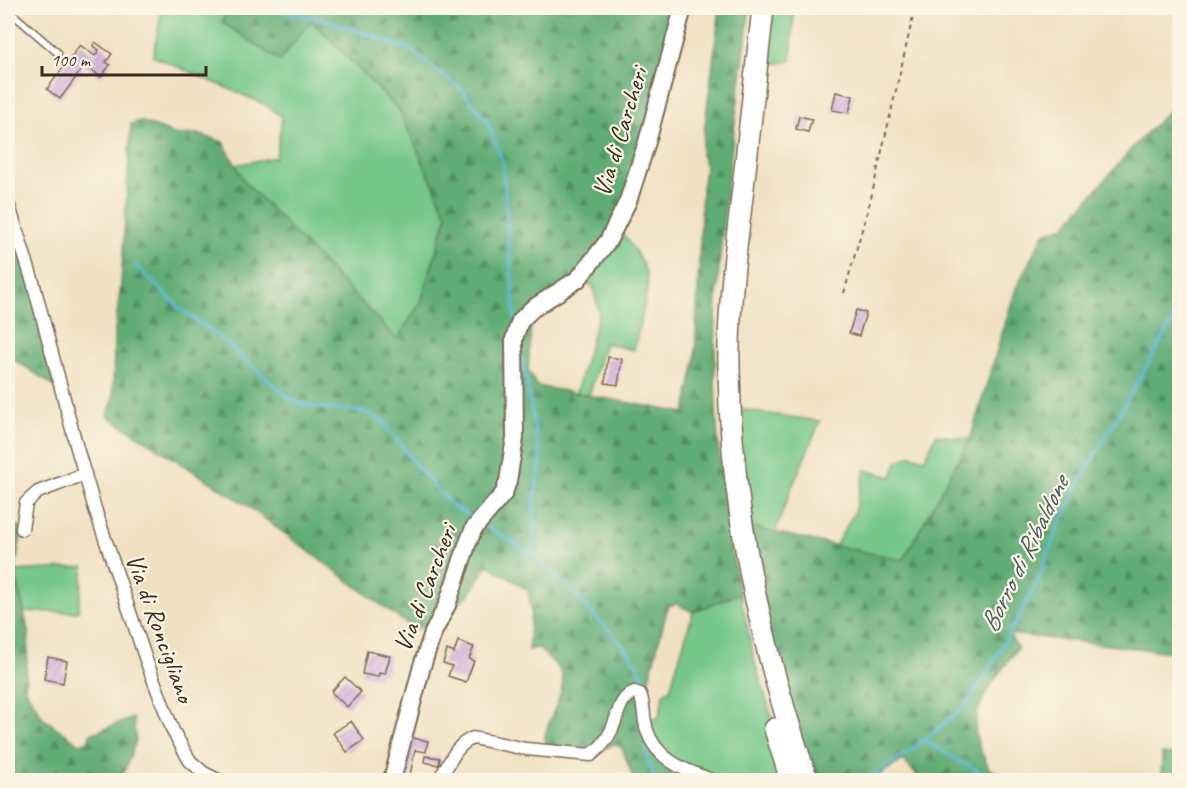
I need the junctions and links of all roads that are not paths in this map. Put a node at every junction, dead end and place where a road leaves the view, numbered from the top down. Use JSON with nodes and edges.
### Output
{"nodes":[{"id":1,"x":683,"y":8,"type":"edge"},
{"id":2,"x":750,"y":8,"type":"edge"},
{"id":3,"x":763,"y":8,"type":"edge"},
{"id":4,"x":8,"y":10,"type":"edge"},
{"id":5,"x":58,"y":53,"type":"dead end"},
{"id":6,"x":8,"y":203,"type":"edge"},
{"id":7,"x":85,"y":474,"type":"junction"},
{"id":8,"x":22,"y":529,"type":"dead end"},
{"id":9,"x":218,"y":780,"type":"edge"},
{"id":10,"x":392,"y":780,"type":"edge"},
{"id":11,"x":438,"y":780,"type":"edge"},
{"id":12,"x":712,"y":780,"type":"edge"},
{"id":13,"x":791,"y":780,"type":"edge"},
{"id":14,"x":807,"y":780,"type":"edge"}],
"edges":[{"from":1,"to":10,"type":"street","name":"Via di Carcheri"},
{"from":2,"to":13,"type":"highway"},
{"from":3,"to":14,"type":"highway"},
{"from":4,"to":5,"type":"lane"},
{"from":6,"to":7,"type":"street","name":"Via di Roncigliano"},
{"from":7,"to":8,"type":"street"},
{"from":7,"to":9,"type":"street","name":"Via di Roncigliano"},
{"from":11,"to":12,"type":"street"}]}
